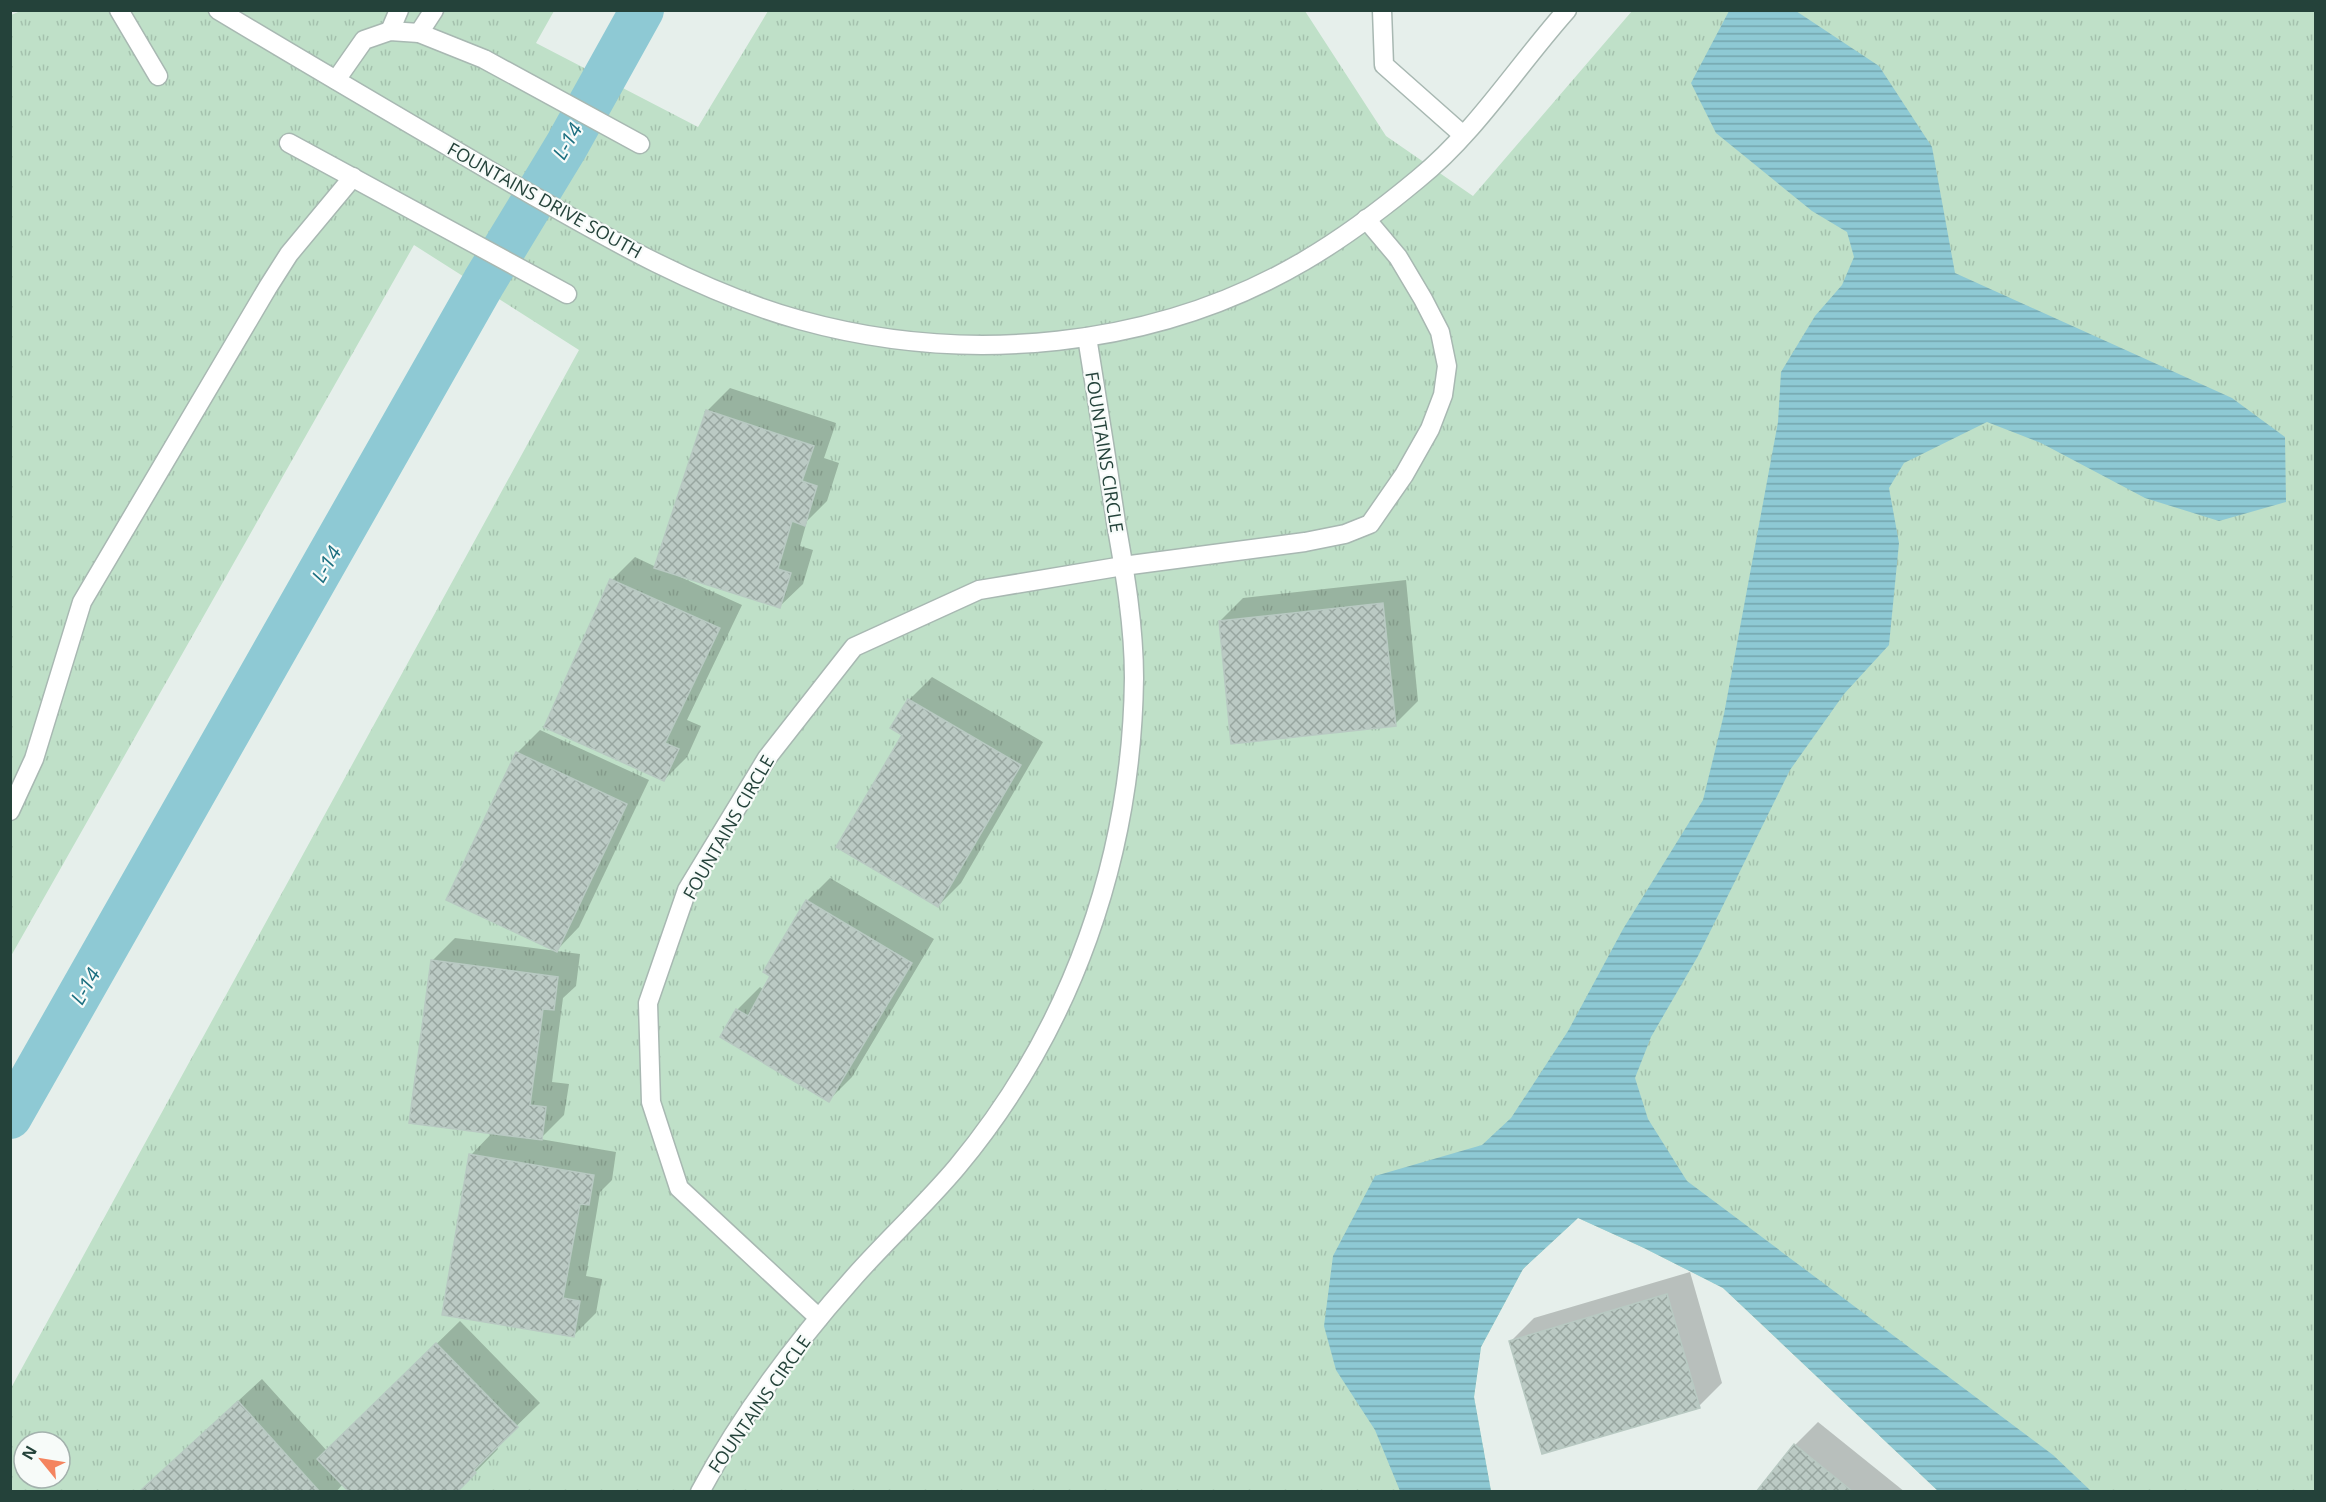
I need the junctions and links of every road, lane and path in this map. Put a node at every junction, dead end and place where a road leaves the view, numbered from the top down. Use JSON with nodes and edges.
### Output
{"nodes":[{"id":1,"x":119,"y":10,"type":"edge"},
{"id":2,"x":218,"y":10,"type":"edge"},
{"id":3,"x":399,"y":10,"type":"edge"},
{"id":4,"x":434,"y":10,"type":"edge"},
{"id":5,"x":1382,"y":10,"type":"edge"},
{"id":6,"x":1567,"y":10,"type":"edge"},
{"id":7,"x":390,"y":31,"type":"junction"},
{"id":8,"x":419,"y":33,"type":"junction"},
{"id":9,"x":158,"y":76,"type":"dead end"},
{"id":10,"x":336,"y":80,"type":"junction"},
{"id":11,"x":1463,"y":135,"type":"junction"},
{"id":12,"x":289,"y":142,"type":"dead end"},
{"id":13,"x":640,"y":144,"type":"dead end"},
{"id":14,"x":353,"y":177,"type":"junction"},
{"id":15,"x":1366,"y":219,"type":"junction"},
{"id":16,"x":567,"y":294,"type":"dead end"},
{"id":17,"x":1087,"y":337,"type":"junction"},
{"id":18,"x":1123,"y":566,"type":"junction"},
{"id":19,"x":10,"y":811,"type":"edge"},
{"id":20,"x":819,"y":1318,"type":"junction"},
{"id":21,"x":700,"y":1491,"type":"edge"}],
"edges":[{"from":1,"to":9,"type":"street"},
{"from":2,"to":10,"type":"street","name":"FOUNTAINS DRIVE SOUTH"},
{"from":3,"to":7,"type":"street"},
{"from":4,"to":8,"type":"street"},
{"from":5,"to":11,"type":"street"},
{"from":6,"to":11,"type":"street","name":"FOUNTAINS DRIVE SOUTH"},
{"from":7,"to":8,"type":"street"},
{"from":7,"to":10,"type":"street"},
{"from":8,"to":13,"type":"street"},
{"from":10,"to":17,"type":"street","name":"FOUNTAINS DRIVE SOUTH"},
{"from":11,"to":15,"type":"street","name":"FOUNTAINS DRIVE SOUTH"},
{"from":12,"to":14,"type":"street"},
{"from":14,"to":16,"type":"street"},
{"from":14,"to":19,"type":"street"},
{"from":15,"to":17,"type":"street","name":"FOUNTAINS DRIVE SOUTH"},
{"from":15,"to":18,"type":"street"},
{"from":17,"to":18,"type":"street","name":"FOUNTAINS CIRCLE"},
{"from":18,"to":20,"type":"street","name":"FOUNTAINS CIRCLE"},
{"from":18,"to":20,"type":"street","name":"FOUNTAINS CIRCLE"},
{"from":20,"to":21,"type":"street","name":"FOUNTAINS CIRCLE"}]}
